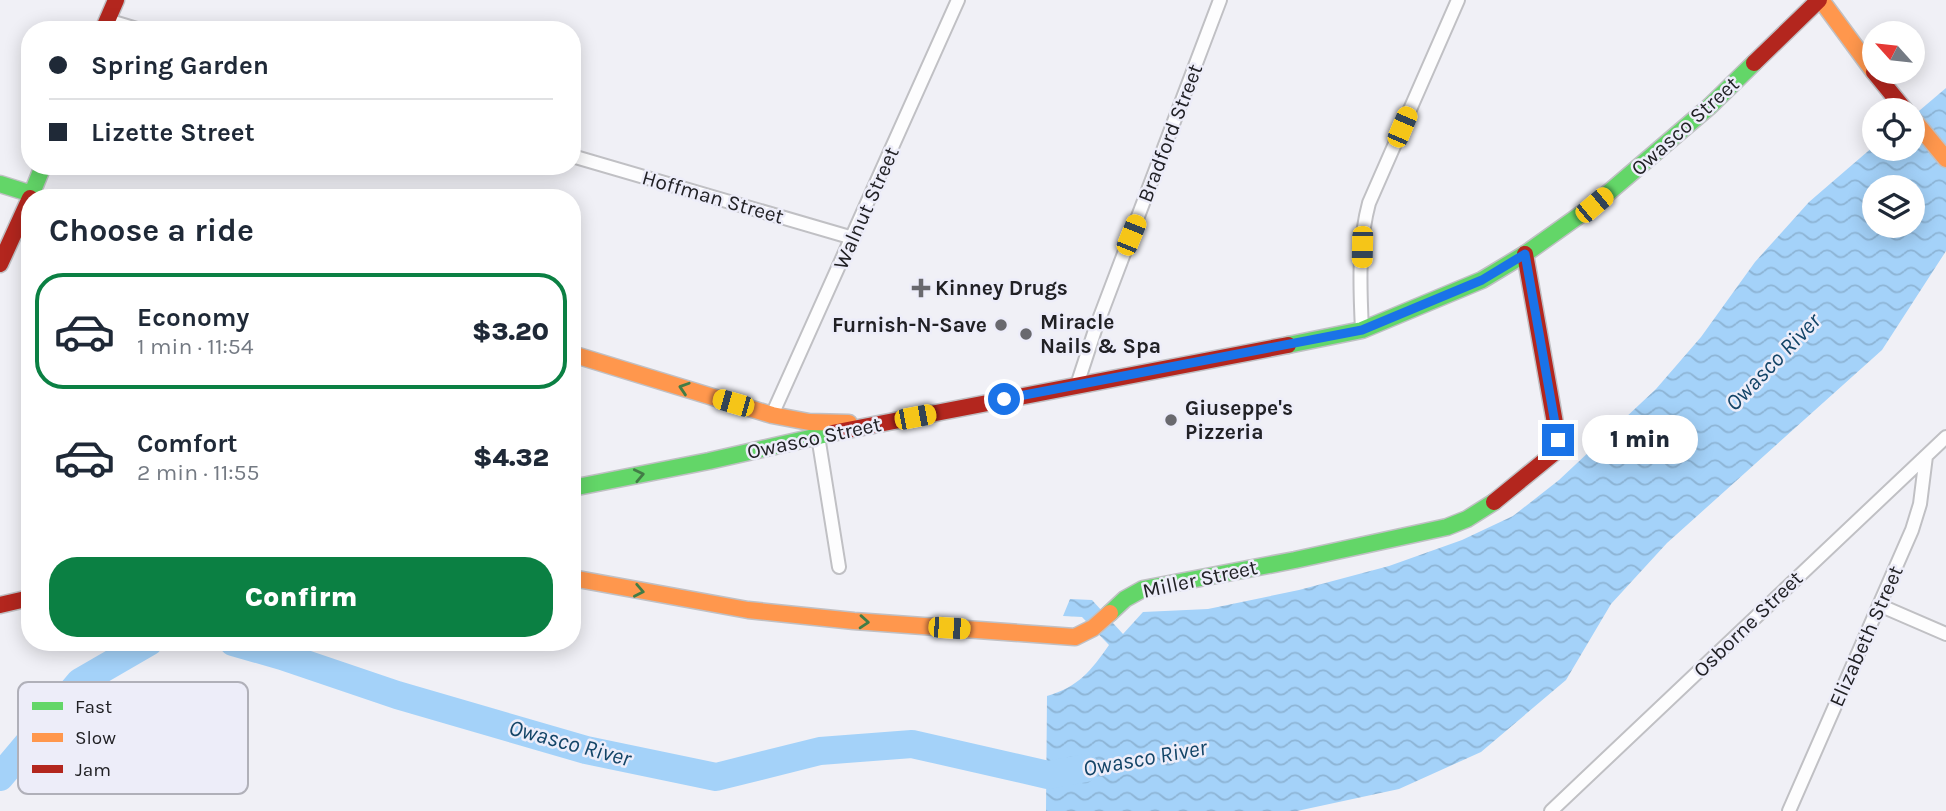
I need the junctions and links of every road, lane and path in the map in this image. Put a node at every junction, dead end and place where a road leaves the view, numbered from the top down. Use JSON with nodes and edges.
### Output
{"nodes":[{"id":1,"x":116,"y":0,"type":"edge"},
{"id":2,"x":1220,"y":0,"type":"edge"},
{"id":3,"x":1458,"y":0,"type":"edge"},
{"id":4,"x":1820,"y":0,"type":"edge"},
{"id":5,"x":955,"y":1,"type":"edge"},
{"id":6,"x":107,"y":21,"type":"edge"},
{"id":7,"x":1862,"y":55,"type":"edge"},
{"id":8,"x":1884,"y":84,"type":"edge"},
{"id":9,"x":1895,"y":98,"type":"edge"},
{"id":10,"x":1925,"y":134,"type":"edge"},
{"id":11,"x":581,"y":159,"type":"edge"},
{"id":12,"x":1946,"y":159,"type":"edge"},
{"id":13,"x":0,"y":184,"type":"edge"},
{"id":14,"x":21,"y":192,"type":"edge"},
{"id":15,"x":21,"y":223,"type":"edge"},
{"id":16,"x":853,"y":237,"type":"junction"},
{"id":17,"x":1525,"y":254,"type":"junction"},
{"id":18,"x":0,"y":264,"type":"edge"},
{"id":19,"x":1362,"y":330,"type":"junction"},
{"id":20,"x":581,"y":357,"type":"edge"},
{"id":21,"x":1077,"y":385,"type":"junction"},
{"id":22,"x":772,"y":415,"type":"junction"},
{"id":23,"x":895,"y":421,"type":"junction"},
{"id":24,"x":818,"y":436,"type":"junction"},
{"id":25,"x":1946,"y":437,"type":"edge"},
{"id":26,"x":776,"y":445,"type":"junction"},
{"id":27,"x":1926,"y":457,"type":"junction"},
{"id":28,"x":581,"y":486,"type":"edge"},
{"id":29,"x":839,"y":567,"type":"dead end"},
{"id":30,"x":581,"y":580,"type":"edge"},
{"id":31,"x":21,"y":600,"type":"edge"},
{"id":32,"x":0,"y":605,"type":"edge"},
{"id":33,"x":1879,"y":605,"type":"junction"},
{"id":34,"x":1946,"y":634,"type":"edge"},
{"id":35,"x":1551,"y":811,"type":"edge"},
{"id":36,"x":1789,"y":811,"type":"edge"}],
"edges":[{"from":1,"to":6,"type":"main road"},
{"from":2,"to":21,"type":"street","name":"Bradford Street"},
{"from":3,"to":19,"type":"street"},
{"from":4,"to":7,"type":"main road"},
{"from":4,"to":17,"type":"main road","name":"Owasco Street"},
{"from":5,"to":16,"type":"street","name":"Walnut Street"},
{"from":8,"to":9,"type":"main road"},
{"from":10,"to":12,"type":"main road"},
{"from":11,"to":16,"type":"street","name":"Hoffman Street"},
{"from":13,"to":14,"type":"main road"},
{"from":15,"to":18,"type":"main road"},
{"from":16,"to":22,"type":"street","name":"Walnut Street"},
{"from":17,"to":19,"type":"main road","name":"Owasco Street"},
{"from":30,"to":17,"type":"main road","name":"Miller Street","one_way":true},
{"from":19,"to":21,"type":"main road","name":"Owasco Street"},
{"from":22,"to":20,"type":"main road","one_way":true},
{"from":21,"to":23,"type":"main road","name":"Owasco Street"},
{"from":22,"to":23,"type":"main road"},
{"from":22,"to":26,"type":"main road"},
{"from":23,"to":24,"type":"main road","name":"Owasco Street"},
{"from":24,"to":26,"type":"main road","name":"Owasco Street"},
{"from":24,"to":29,"type":"street"},
{"from":25,"to":27,"type":"street","name":"Osborne Street"},
{"from":28,"to":26,"type":"main road","name":"Owasco Street","one_way":true},
{"from":27,"to":33,"type":"street","name":"Elizabeth Street"},
{"from":27,"to":35,"type":"street","name":"Osborne Street"},
{"from":31,"to":32,"type":"main road"},
{"from":33,"to":34,"type":"street"},
{"from":33,"to":36,"type":"street","name":"Elizabeth Street"}]}
